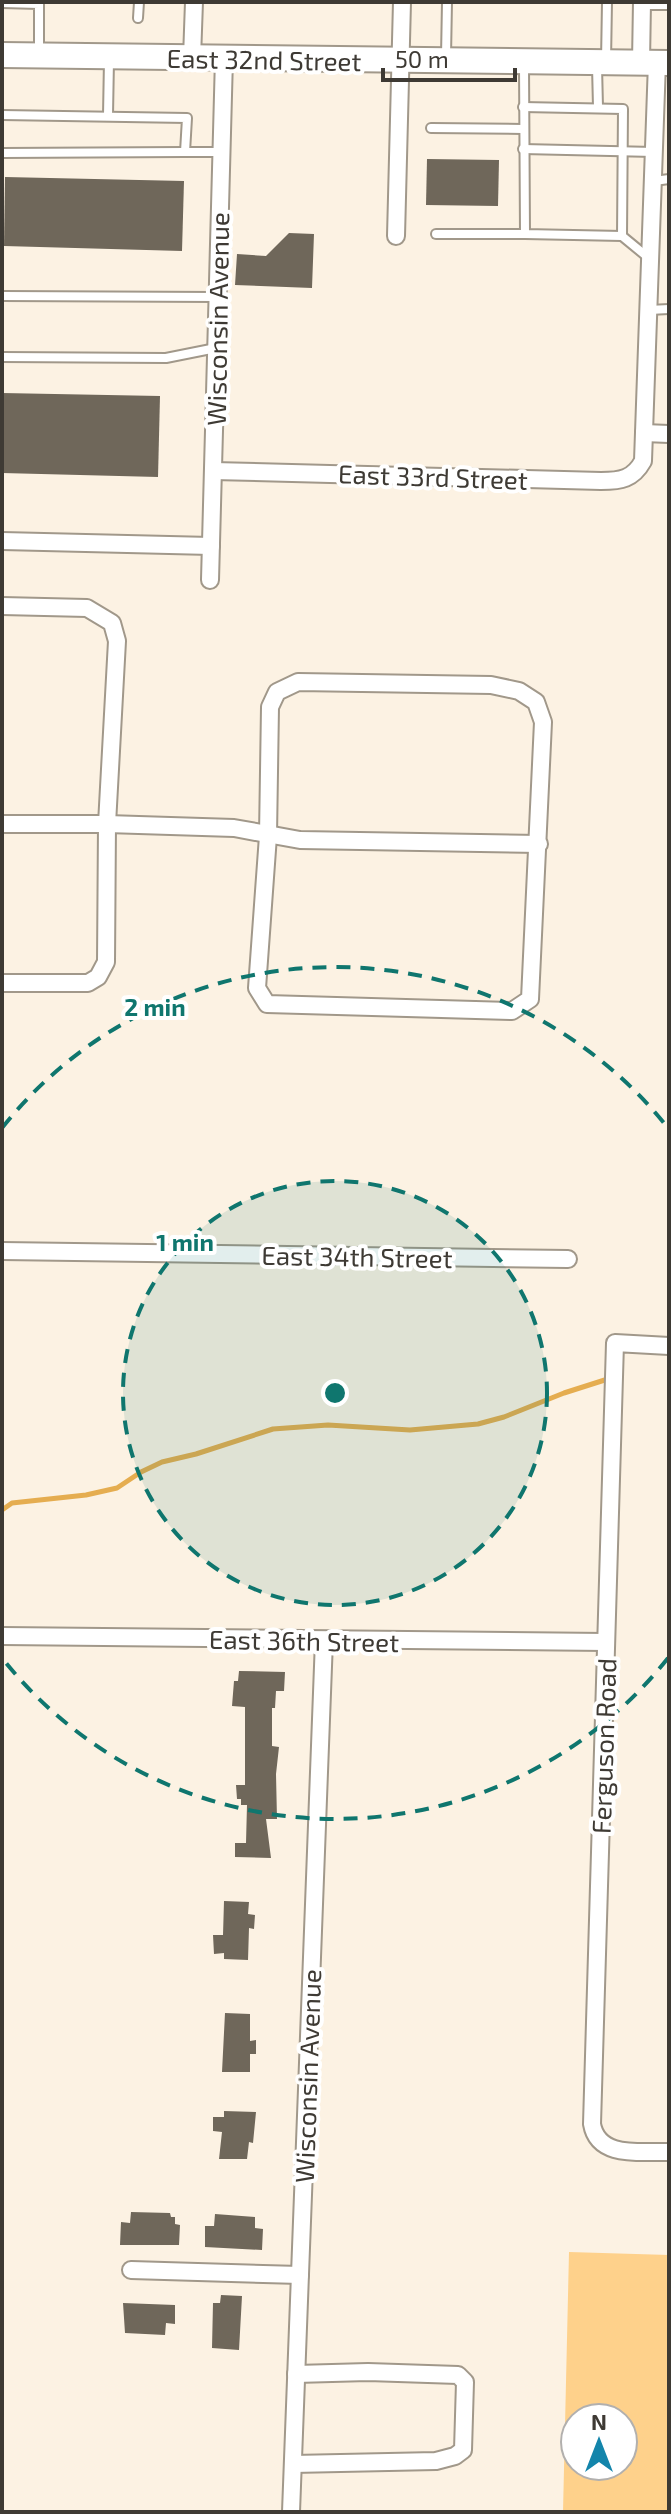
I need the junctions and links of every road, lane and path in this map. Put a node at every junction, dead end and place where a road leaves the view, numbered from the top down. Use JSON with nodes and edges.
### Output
{"nodes":[{"id":1,"x":139,"y":2,"type":"edge"},
{"id":2,"x":194,"y":2,"type":"edge"},
{"id":3,"x":402,"y":2,"type":"edge"},
{"id":4,"x":447,"y":2,"type":"edge"},
{"id":5,"x":607,"y":2,"type":"edge"},
{"id":6,"x":2,"y":3,"type":"edge"},
{"id":7,"x":40,"y":3,"type":"edge"},
{"id":8,"x":642,"y":3,"type":"edge"},
{"id":9,"x":669,"y":5,"type":"edge"},
{"id":10,"x":138,"y":18,"type":"dead end"},
{"id":11,"x":2,"y":55,"type":"edge"},
{"id":12,"x":39,"y":55,"type":"junction"},
{"id":13,"x":109,"y":56,"type":"junction"},
{"id":14,"x":192,"y":58,"type":"junction"},
{"id":15,"x":224,"y":58,"type":"junction"},
{"id":16,"x":401,"y":61,"type":"junction"},
{"id":17,"x":445,"y":61,"type":"junction"},
{"id":18,"x":524,"y":61,"type":"junction"},
{"id":19,"x":602,"y":61,"type":"junction"},
{"id":20,"x":656,"y":62,"type":"edge"},
{"id":21,"x":523,"y":107,"type":"junction"},
{"id":22,"x":591,"y":110,"type":"junction"},
{"id":23,"x":2,"y":115,"type":"edge"},
{"id":24,"x":108,"y":115,"type":"junction"},
{"id":25,"x":431,"y":128,"type":"dead end"},
{"id":26,"x":523,"y":129,"type":"junction"},
{"id":27,"x":523,"y":149,"type":"junction"},
{"id":28,"x":623,"y":151,"type":"junction"},
{"id":29,"x":185,"y":152,"type":"junction"},
{"id":30,"x":222,"y":152,"type":"junction"},
{"id":31,"x":654,"y":152,"type":"junction"},
{"id":32,"x":2,"y":153,"type":"edge"},
{"id":33,"x":661,"y":180,"type":"edge"},
{"id":34,"x":436,"y":234,"type":"dead end"},
{"id":35,"x":525,"y":234,"type":"junction"},
{"id":36,"x":396,"y":236,"type":"dead end"},
{"id":37,"x":622,"y":236,"type":"junction"},
{"id":38,"x":650,"y":259,"type":"junction"},
{"id":39,"x":2,"y":296,"type":"edge"},
{"id":40,"x":218,"y":297,"type":"junction"},
{"id":41,"x":669,"y":309,"type":"edge"},
{"id":42,"x":648,"y":310,"type":"junction"},
{"id":43,"x":217,"y":348,"type":"junction"},
{"id":44,"x":2,"y":357,"type":"edge"},
{"id":45,"x":644,"y":433,"type":"junction"},
{"id":46,"x":669,"y":434,"type":"edge"},
{"id":47,"x":213,"y":471,"type":"junction"},
{"id":48,"x":2,"y":541,"type":"edge"},
{"id":49,"x":211,"y":546,"type":"junction"},
{"id":50,"x":210,"y":580,"type":"dead end"},
{"id":51,"x":2,"y":606,"type":"edge"},
{"id":52,"x":2,"y":824,"type":"edge"},
{"id":53,"x":107,"y":824,"type":"junction"},
{"id":54,"x":268,"y":836,"type":"junction"},
{"id":55,"x":539,"y":844,"type":"junction"},
{"id":56,"x":2,"y":983,"type":"edge"},
{"id":57,"x":2,"y":1251,"type":"edge"},
{"id":58,"x":568,"y":1259,"type":"dead end"},
{"id":59,"x":669,"y":1346,"type":"edge"},
{"id":60,"x":2,"y":1636,"type":"edge"},
{"id":61,"x":324,"y":1640,"type":"junction"},
{"id":62,"x":606,"y":1642,"type":"junction"},
{"id":63,"x":669,"y":2152,"type":"edge"},
{"id":64,"x":131,"y":2270,"type":"dead end"},
{"id":65,"x":300,"y":2275,"type":"junction"},
{"id":66,"x":296,"y":2374,"type":"junction"},
{"id":67,"x":293,"y":2464,"type":"junction"},
{"id":68,"x":291,"y":2512,"type":"edge"}],
"edges":[{"from":1,"to":10,"type":"lane"},
{"from":2,"to":14,"type":"street"},
{"from":3,"to":16,"type":"street"},
{"from":4,"to":17,"type":"lane"},
{"from":5,"to":19,"type":"lane"},
{"from":6,"to":7,"type":"lane"},
{"from":7,"to":12,"type":"lane"},
{"from":8,"to":9,"type":"lane"},
{"from":8,"to":20,"type":"street"},
{"from":11,"to":12,"type":"main road","name":"East 32nd Street"},
{"from":12,"to":13,"type":"main road","name":"East 32nd Street"},
{"from":13,"to":14,"type":"main road","name":"East 32nd Street"},
{"from":13,"to":24,"type":"lane"},
{"from":14,"to":15,"type":"main road","name":"East 32nd Street"},
{"from":15,"to":16,"type":"main road","name":"East 32nd Street"},
{"from":15,"to":30,"type":"street","name":"Wisconsin Avenue"},
{"from":16,"to":17,"type":"main road","name":"East 32nd Street"},
{"from":16,"to":36,"type":"street"},
{"from":17,"to":18,"type":"main road","name":"East 32nd Street"},
{"from":18,"to":19,"type":"main road","name":"East 32nd Street"},
{"from":18,"to":21,"type":"lane"},
{"from":19,"to":20,"type":"main road","name":"East 32nd Street"},
{"from":19,"to":22,"type":"lane"},
{"from":20,"to":31,"type":"street"},
{"from":21,"to":22,"type":"lane"},
{"from":21,"to":26,"type":"lane"},
{"from":22,"to":28,"type":"lane"},
{"from":23,"to":24,"type":"lane"},
{"from":24,"to":29,"type":"lane"},
{"from":25,"to":26,"type":"lane"},
{"from":26,"to":27,"type":"lane"},
{"from":27,"to":28,"type":"lane"},
{"from":27,"to":35,"type":"lane"},
{"from":28,"to":31,"type":"lane"},
{"from":28,"to":37,"type":"lane"},
{"from":29,"to":30,"type":"lane"},
{"from":29,"to":32,"type":"lane"},
{"from":30,"to":40,"type":"street","name":"Wisconsin Avenue"},
{"from":31,"to":33,"type":"street"},
{"from":33,"to":38,"type":"street"},
{"from":34,"to":35,"type":"lane"},
{"from":35,"to":37,"type":"lane"},
{"from":37,"to":38,"type":"lane"},
{"from":38,"to":42,"type":"street"},
{"from":39,"to":40,"type":"lane"},
{"from":40,"to":43,"type":"street","name":"Wisconsin Avenue"},
{"from":41,"to":42,"type":"lane"},
{"from":42,"to":45,"type":"street"},
{"from":43,"to":44,"type":"lane"},
{"from":43,"to":47,"type":"street","name":"Wisconsin Avenue"},
{"from":45,"to":46,"type":"street"},
{"from":45,"to":47,"type":"street","name":"East 33rd Street"},
{"from":47,"to":49,"type":"street","name":"Wisconsin Avenue"},
{"from":48,"to":49,"type":"street"},
{"from":49,"to":50,"type":"street","name":"Wisconsin Avenue"},
{"from":51,"to":53,"type":"street"},
{"from":52,"to":53,"type":"street"},
{"from":53,"to":54,"type":"street"},
{"from":53,"to":56,"type":"street"},
{"from":54,"to":55,"type":"street"},
{"from":54,"to":55,"type":"street"},
{"from":54,"to":55,"type":"street"},
{"from":57,"to":58,"type":"street","name":"East 34th Street"},
{"from":59,"to":62,"type":"street","name":"Ferguson Road"},
{"from":60,"to":61,"type":"street","name":"East 36th Street"},
{"from":61,"to":62,"type":"street","name":"East 36th Street"},
{"from":61,"to":65,"type":"street","name":"Wisconsin Avenue"},
{"from":62,"to":63,"type":"street","name":"Ferguson Road"},
{"from":64,"to":65,"type":"street"},
{"from":65,"to":66,"type":"street","name":"Wisconsin Avenue"},
{"from":66,"to":67,"type":"street","name":"Wisconsin Avenue"},
{"from":66,"to":67,"type":"street"},
{"from":67,"to":68,"type":"street","name":"Wisconsin Avenue"}]}
